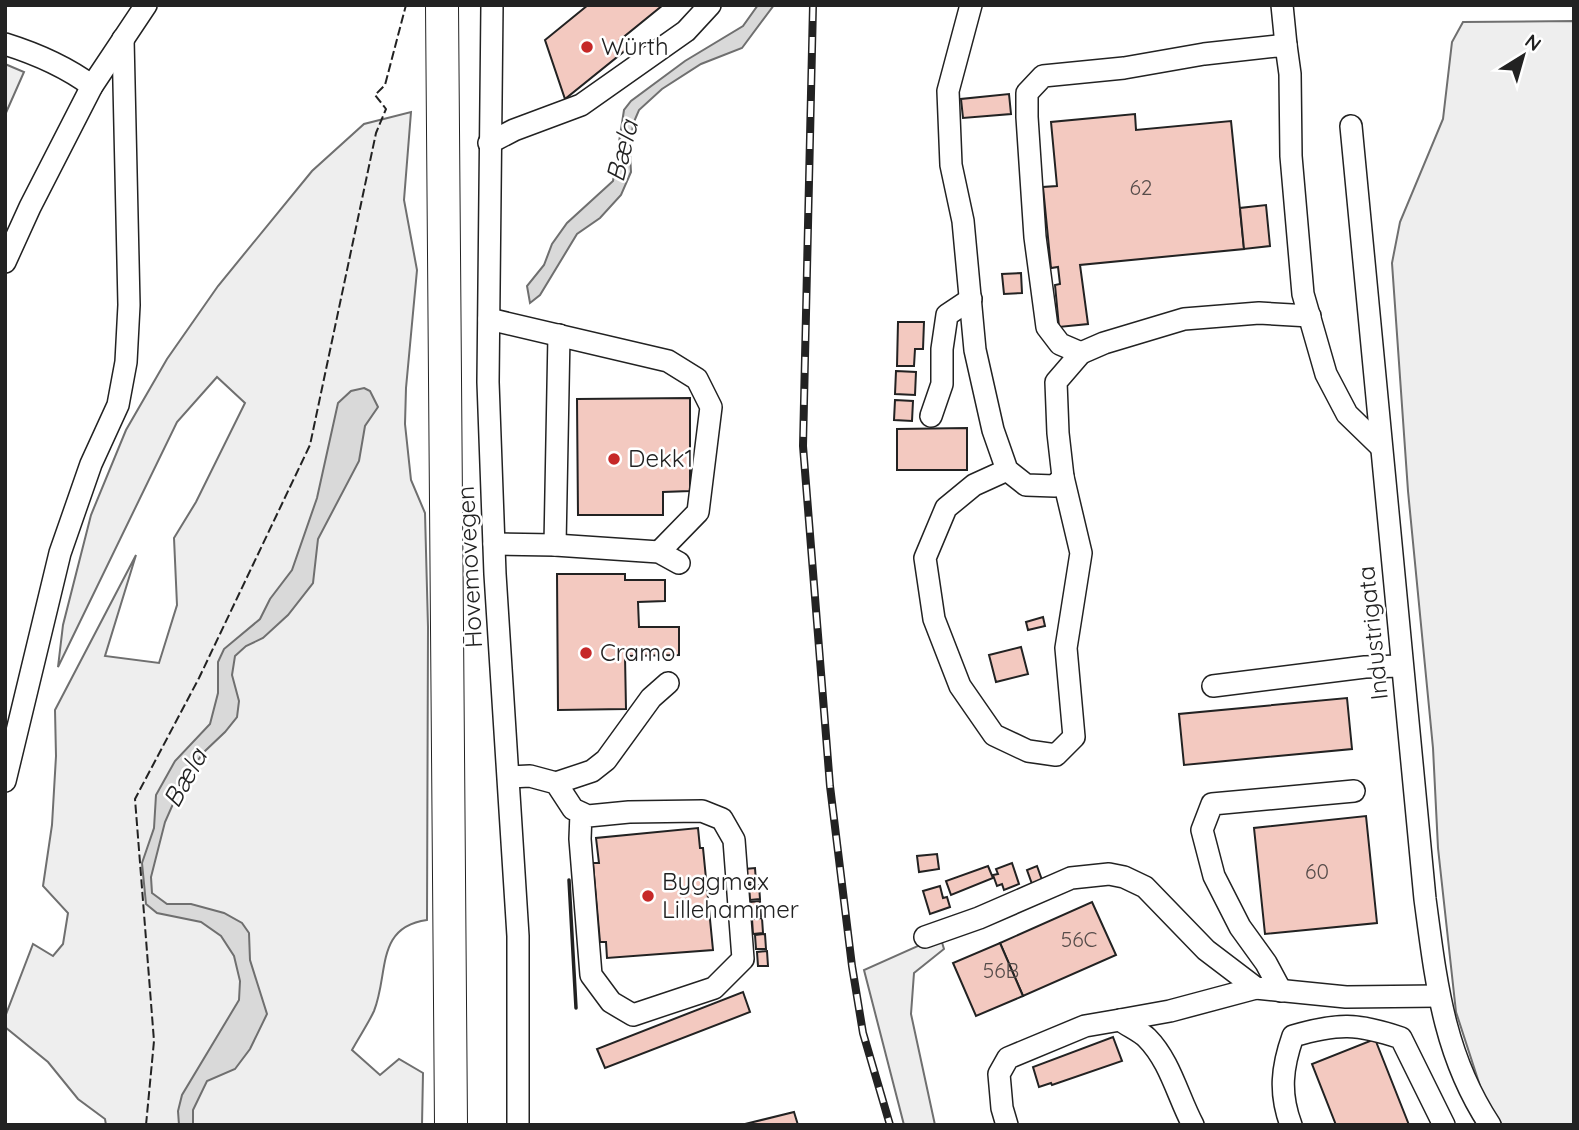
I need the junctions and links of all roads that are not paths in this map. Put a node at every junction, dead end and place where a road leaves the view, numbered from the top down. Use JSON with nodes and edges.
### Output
{"nodes":[{"id":1,"x":146,"y":5,"type":"edge"},
{"id":2,"x":442,"y":5,"type":"edge"},
{"id":3,"x":492,"y":5,"type":"edge"},
{"id":4,"x":710,"y":5,"type":"edge"},
{"id":5,"x":971,"y":5,"type":"edge"},
{"id":6,"x":1282,"y":5,"type":"edge"},
{"id":7,"x":123,"y":39,"type":"junction"},
{"id":8,"x":5,"y":44,"type":"edge"},
{"id":9,"x":1286,"y":45,"type":"junction"},
{"id":10,"x":92,"y":86,"type":"junction"},
{"id":11,"x":1351,"y":126,"type":"dead end"},
{"id":12,"x":489,"y":143,"type":"junction"},
{"id":13,"x":5,"y":262,"type":"edge"},
{"id":14,"x":971,"y":299,"type":"junction"},
{"id":15,"x":1310,"y":316,"type":"junction"},
{"id":16,"x":489,"y":319,"type":"junction"},
{"id":17,"x":559,"y":335,"type":"junction"},
{"id":18,"x":1081,"y":353,"type":"junction"},
{"id":19,"x":931,"y":416,"type":"dead end"},
{"id":20,"x":1380,"y":446,"type":"junction"},
{"id":21,"x":1007,"y":470,"type":"junction"},
{"id":22,"x":1063,"y":477,"type":"junction"},
{"id":23,"x":494,"y":544,"type":"junction"},
{"id":24,"x":555,"y":545,"type":"junction"},
{"id":25,"x":659,"y":552,"type":"junction"},
{"id":26,"x":678,"y":563,"type":"dead end"},
{"id":27,"x":1402,"y":666,"type":"junction"},
{"id":28,"x":668,"y":683,"type":"dead end"},
{"id":29,"x":1213,"y":686,"type":"dead end"},
{"id":30,"x":447,"y":688,"type":"junction"},
{"id":31,"x":509,"y":777,"type":"junction"},
{"id":32,"x":5,"y":781,"type":"edge"},
{"id":33,"x":556,"y":783,"type":"junction"},
{"id":34,"x":1354,"y":790,"type":"dead end"},
{"id":35,"x":581,"y":813,"type":"junction"},
{"id":36,"x":448,"y":933,"type":"junction"},
{"id":37,"x":925,"y":937,"type":"dead end"},
{"id":38,"x":1256,"y":988,"type":"junction"},
{"id":39,"x":1280,"y":991,"type":"junction"},
{"id":40,"x":1438,"y":996,"type":"junction"},
{"id":41,"x":1120,"y":1020,"type":"junction"},
{"id":42,"x":434,"y":1125,"type":"edge"},
{"id":43,"x":451,"y":1125,"type":"edge"},
{"id":44,"x":465,"y":1125,"type":"edge"},
{"id":45,"x":518,"y":1125,"type":"edge"},
{"id":46,"x":1007,"y":1125,"type":"edge"},
{"id":47,"x":1194,"y":1125,"type":"edge"},
{"id":48,"x":1291,"y":1125,"type":"edge"},
{"id":49,"x":1444,"y":1125,"type":"edge"},
{"id":50,"x":1490,"y":1125,"type":"edge"}],
"edges":[{"from":1,"to":7,"type":"street"},
{"from":2,"to":30,"type":"highway"},
{"from":3,"to":12,"type":"street","name":"Hovemovegen"},
{"from":4,"to":12,"type":"street"},
{"from":5,"to":14,"type":"street"},
{"from":6,"to":9,"type":"street"},
{"from":7,"to":10,"type":"street"},
{"from":7,"to":32,"type":"street"},
{"from":8,"to":10,"type":"street"},
{"from":9,"to":15,"type":"street"},
{"from":9,"to":18,"type":"street"},
{"from":10,"to":13,"type":"street"},
{"from":11,"to":20,"type":"street","name":"Industrigata"},
{"from":12,"to":16,"type":"street","name":"Hovemovegen"},
{"from":14,"to":19,"type":"street"},
{"from":14,"to":21,"type":"street"},
{"from":15,"to":18,"type":"street"},
{"from":15,"to":20,"type":"street"},
{"from":16,"to":17,"type":"street"},
{"from":16,"to":23,"type":"street","name":"Hovemovegen"},
{"from":17,"to":24,"type":"street"},
{"from":17,"to":25,"type":"street"},
{"from":18,"to":22,"type":"street"},
{"from":20,"to":27,"type":"street","name":"Industrigata"},
{"from":21,"to":22,"type":"street"},
{"from":21,"to":22,"type":"street"},
{"from":23,"to":24,"type":"street"},
{"from":23,"to":31,"type":"street","name":"Hovemovegen"},
{"from":24,"to":25,"type":"street"},
{"from":25,"to":26,"type":"street"},
{"from":27,"to":29,"type":"street"},
{"from":27,"to":40,"type":"street","name":"Industrigata"},
{"from":28,"to":33,"type":"street"},
{"from":30,"to":36,"type":"highway"},
{"from":30,"to":44,"type":"highway"},
{"from":31,"to":33,"type":"street"},
{"from":31,"to":45,"type":"street","name":"Hovemovegen"},
{"from":33,"to":35,"type":"street"},
{"from":34,"to":39,"type":"street"},
{"from":35,"to":35,"type":"street"},
{"from":36,"to":42,"type":"highway"},
{"from":36,"to":43,"type":"highway"},
{"from":37,"to":38,"type":"street"},
{"from":38,"to":39,"type":"street"},
{"from":38,"to":41,"type":"street"},
{"from":39,"to":40,"type":"street"},
{"from":40,"to":50,"type":"street","name":"Industrigata"},
{"from":41,"to":46,"type":"street"},
{"from":41,"to":47,"type":"street"},
{"from":48,"to":49,"type":"street"}]}
